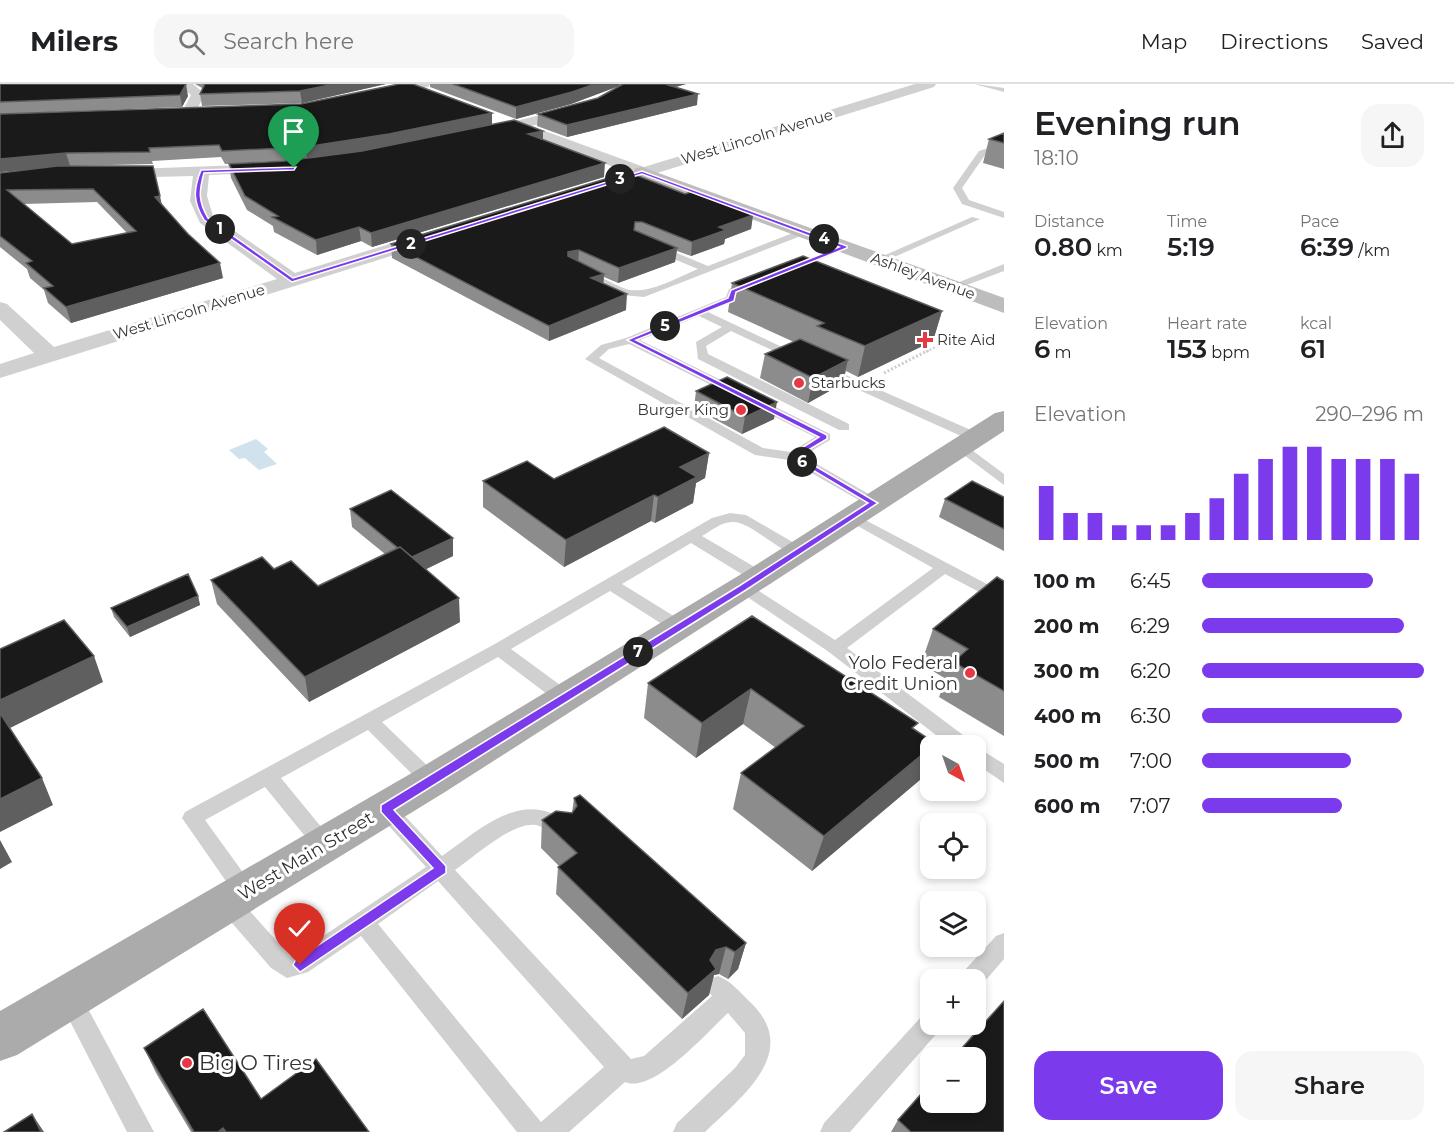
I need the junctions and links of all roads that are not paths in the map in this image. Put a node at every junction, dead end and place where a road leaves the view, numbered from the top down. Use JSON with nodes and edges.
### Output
{"nodes":[{"id":1,"x":185,"y":84,"type":"edge"},
{"id":2,"x":929,"y":84,"type":"edge"},
{"id":3,"x":980,"y":84,"type":"edge"},
{"id":4,"x":990,"y":85,"type":"edge"},
{"id":5,"x":417,"y":87,"type":"edge"},
{"id":6,"x":1004,"y":90,"type":"edge"},
{"id":7,"x":360,"y":98,"type":"edge"},
{"id":8,"x":597,"y":103,"type":"edge"},
{"id":9,"x":189,"y":112,"type":"edge"},
{"id":10,"x":494,"y":118,"type":"dead end"},
{"id":11,"x":515,"y":125,"type":"junction"},
{"id":12,"x":465,"y":139,"type":"edge"},
{"id":13,"x":1004,"y":145,"type":"edge"},
{"id":14,"x":285,"y":168,"type":"edge"},
{"id":15,"x":202,"y":171,"type":"junction"},
{"id":16,"x":642,"y":172,"type":"junction"},
{"id":17,"x":92,"y":173,"type":"edge"},
{"id":18,"x":589,"y":189,"type":"edge"},
{"id":19,"x":1004,"y":215,"type":"edge"},
{"id":20,"x":975,"y":219,"type":"dead end"},
{"id":21,"x":452,"y":231,"type":"edge"},
{"id":22,"x":803,"y":232,"type":"junction"},
{"id":23,"x":647,"y":244,"type":"edge"},
{"id":24,"x":845,"y":247,"type":"junction"},
{"id":25,"x":879,"y":260,"type":"junction"},
{"id":26,"x":1004,"y":267,"type":"edge"},
{"id":27,"x":573,"y":269,"type":"edge"},
{"id":28,"x":707,"y":270,"type":"junction"},
{"id":29,"x":781,"y":272,"type":"edge"},
{"id":30,"x":987,"y":273,"type":"junction"},
{"id":31,"x":292,"y":280,"type":"junction"},
{"id":32,"x":1004,"y":280,"type":"edge"},
{"id":33,"x":752,"y":284,"type":"edge"},
{"id":34,"x":952,"y":287,"type":"junction"},
{"id":35,"x":1004,"y":306,"type":"edge"},
{"id":36,"x":0,"y":308,"type":"edge"},
{"id":37,"x":699,"y":312,"type":"junction"},
{"id":38,"x":730,"y":326,"type":"junction"},
{"id":39,"x":630,"y":340,"type":"junction"},
{"id":40,"x":50,"y":355,"type":"junction"},
{"id":41,"x":0,"y":371,"type":"edge"},
{"id":42,"x":844,"y":426,"type":"dead end"},
{"id":43,"x":988,"y":431,"type":"edge"},
{"id":44,"x":793,"y":456,"type":"junction"},
{"id":45,"x":1004,"y":481,"type":"edge"},
{"id":46,"x":863,"y":510,"type":"junction"},
{"id":47,"x":691,"y":536,"type":"junction"},
{"id":48,"x":800,"y":550,"type":"junction"},
{"id":49,"x":944,"y":567,"type":"junction"},
{"id":50,"x":610,"y":583,"type":"junction"},
{"id":51,"x":751,"y":583,"type":"junction"},
{"id":52,"x":1004,"y":600,"type":"edge"},
{"id":53,"x":679,"y":627,"type":"junction"},
{"id":54,"x":835,"y":648,"type":"junction"},
{"id":55,"x":499,"y":649,"type":"junction"},
{"id":56,"x":565,"y":698,"type":"junction"},
{"id":57,"x":369,"y":720,"type":"junction"},
{"id":58,"x":950,"y":735,"type":"edge"},
{"id":59,"x":986,"y":761,"type":"edge"},
{"id":60,"x":1004,"y":775,"type":"edge"},
{"id":61,"x":268,"y":776,"type":"junction"},
{"id":62,"x":431,"y":781,"type":"junction"},
{"id":63,"x":386,"y":809,"type":"junction"},
{"id":64,"x":563,"y":832,"type":"edge"},
{"id":65,"x":324,"y":845,"type":"junction"},
{"id":66,"x":441,"y":869,"type":"junction"},
{"id":67,"x":237,"y":897,"type":"junction"},
{"id":68,"x":363,"y":922,"type":"junction"},
{"id":69,"x":1004,"y":943,"type":"edge"},
{"id":70,"x":981,"y":969,"type":"edge"},
{"id":71,"x":69,"y":997,"type":"junction"},
{"id":72,"x":920,"y":1035,"type":"edge"},
{"id":73,"x":0,"y":1038,"type":"edge"},
{"id":74,"x":622,"y":1068,"type":"junction"},
{"id":75,"x":141,"y":1132,"type":"edge"},
{"id":76,"x":533,"y":1132,"type":"edge"},
{"id":77,"x":549,"y":1132,"type":"edge"},
{"id":78,"x":686,"y":1132,"type":"edge"},
{"id":79,"x":832,"y":1132,"type":"edge"}],
"edges":[{"from":1,"to":9,"type":"street"},
{"from":2,"to":16,"type":"street","name":"West Lincoln Avenue"},
{"from":3,"to":4,"type":"lane"},
{"from":4,"to":6,"type":"lane"},
{"from":5,"to":7,"type":"street"},
{"from":8,"to":11,"type":"street"},
{"from":10,"to":11,"type":"street","name":"Ashley Avenue"},
{"from":11,"to":12,"type":"street"},
{"from":11,"to":16,"type":"street","name":"Ashley Avenue"},
{"from":13,"to":19,"type":"lane"},
{"from":14,"to":15,"type":"street"},
{"from":15,"to":17,"type":"street"},
{"from":15,"to":31,"type":"street"},
{"from":16,"to":18,"type":"street","name":"West Lincoln Avenue"},
{"from":16,"to":22,"type":"street","name":"Ashley Avenue"},
{"from":20,"to":25,"type":"lane"},
{"from":21,"to":31,"type":"street","name":"West Lincoln Avenue"},
{"from":22,"to":24,"type":"street","name":"Ashley Avenue"},
{"from":22,"to":28,"type":"lane"},
{"from":23,"to":28,"type":"lane"},
{"from":24,"to":25,"type":"street","name":"Ashley Avenue"},
{"from":24,"to":29,"type":"lane"},
{"from":25,"to":34,"type":"street","name":"Ashley Avenue"},
{"from":26,"to":30,"type":"lane"},
{"from":27,"to":28,"type":"lane"},
{"from":30,"to":32,"type":"lane"},
{"from":30,"to":34,"type":"lane"},
{"from":31,"to":40,"type":"street","name":"West Lincoln Avenue"},
{"from":33,"to":37,"type":"lane"},
{"from":34,"to":35,"type":"street","name":"Ashley Avenue"},
{"from":36,"to":40,"type":"street"},
{"from":37,"to":38,"type":"lane"},
{"from":37,"to":39,"type":"lane"},
{"from":38,"to":42,"type":"lane"},
{"from":38,"to":43,"type":"lane"},
{"from":39,"to":44,"type":"lane"},
{"from":39,"to":44,"type":"lane"},
{"from":40,"to":41,"type":"street","name":"West Lincoln Avenue"},
{"from":43,"to":45,"type":"lane"},
{"from":43,"to":46,"type":"main road","name":"West Main Street"},
{"from":44,"to":46,"type":"lane"},
{"from":46,"to":48,"type":"main road","name":"West Main Street"},
{"from":46,"to":49,"type":"lane"},
{"from":47,"to":48,"type":"lane"},
{"from":47,"to":50,"type":"lane"},
{"from":47,"to":51,"type":"lane"},
{"from":48,"to":51,"type":"main road","name":"West Main Street"},
{"from":49,"to":52,"type":"lane"},
{"from":49,"to":54,"type":"lane"},
{"from":50,"to":53,"type":"lane"},
{"from":50,"to":55,"type":"lane"},
{"from":51,"to":53,"type":"main road","name":"West Main Street"},
{"from":51,"to":54,"type":"lane"},
{"from":53,"to":56,"type":"main road","name":"West Main Street"},
{"from":54,"to":58,"type":"lane"},
{"from":55,"to":56,"type":"lane"},
{"from":55,"to":57,"type":"lane"},
{"from":56,"to":62,"type":"main road","name":"West Main Street"},
{"from":57,"to":61,"type":"lane"},
{"from":57,"to":62,"type":"lane"},
{"from":59,"to":60,"type":"lane"},
{"from":61,"to":65,"type":"lane"},
{"from":61,"to":67,"type":"lane"},
{"from":62,"to":63,"type":"main road","name":"West Main Street"},
{"from":63,"to":65,"type":"main road","name":"West Main Street"},
{"from":63,"to":66,"type":"lane"},
{"from":64,"to":66,"type":"lane"},
{"from":65,"to":67,"type":"main road","name":"West Main Street"},
{"from":66,"to":68,"type":"lane"},
{"from":66,"to":74,"type":"lane"},
{"from":67,"to":68,"type":"lane"},
{"from":67,"to":71,"type":"main road","name":"West Main Street"},
{"from":68,"to":76,"type":"lane"},
{"from":69,"to":70,"type":"lane"},
{"from":71,"to":73,"type":"main road","name":"West Main Street"},
{"from":71,"to":75,"type":"lane"},
{"from":72,"to":79,"type":"lane"},
{"from":74,"to":77,"type":"lane"},
{"from":74,"to":78,"type":"lane"}]}
